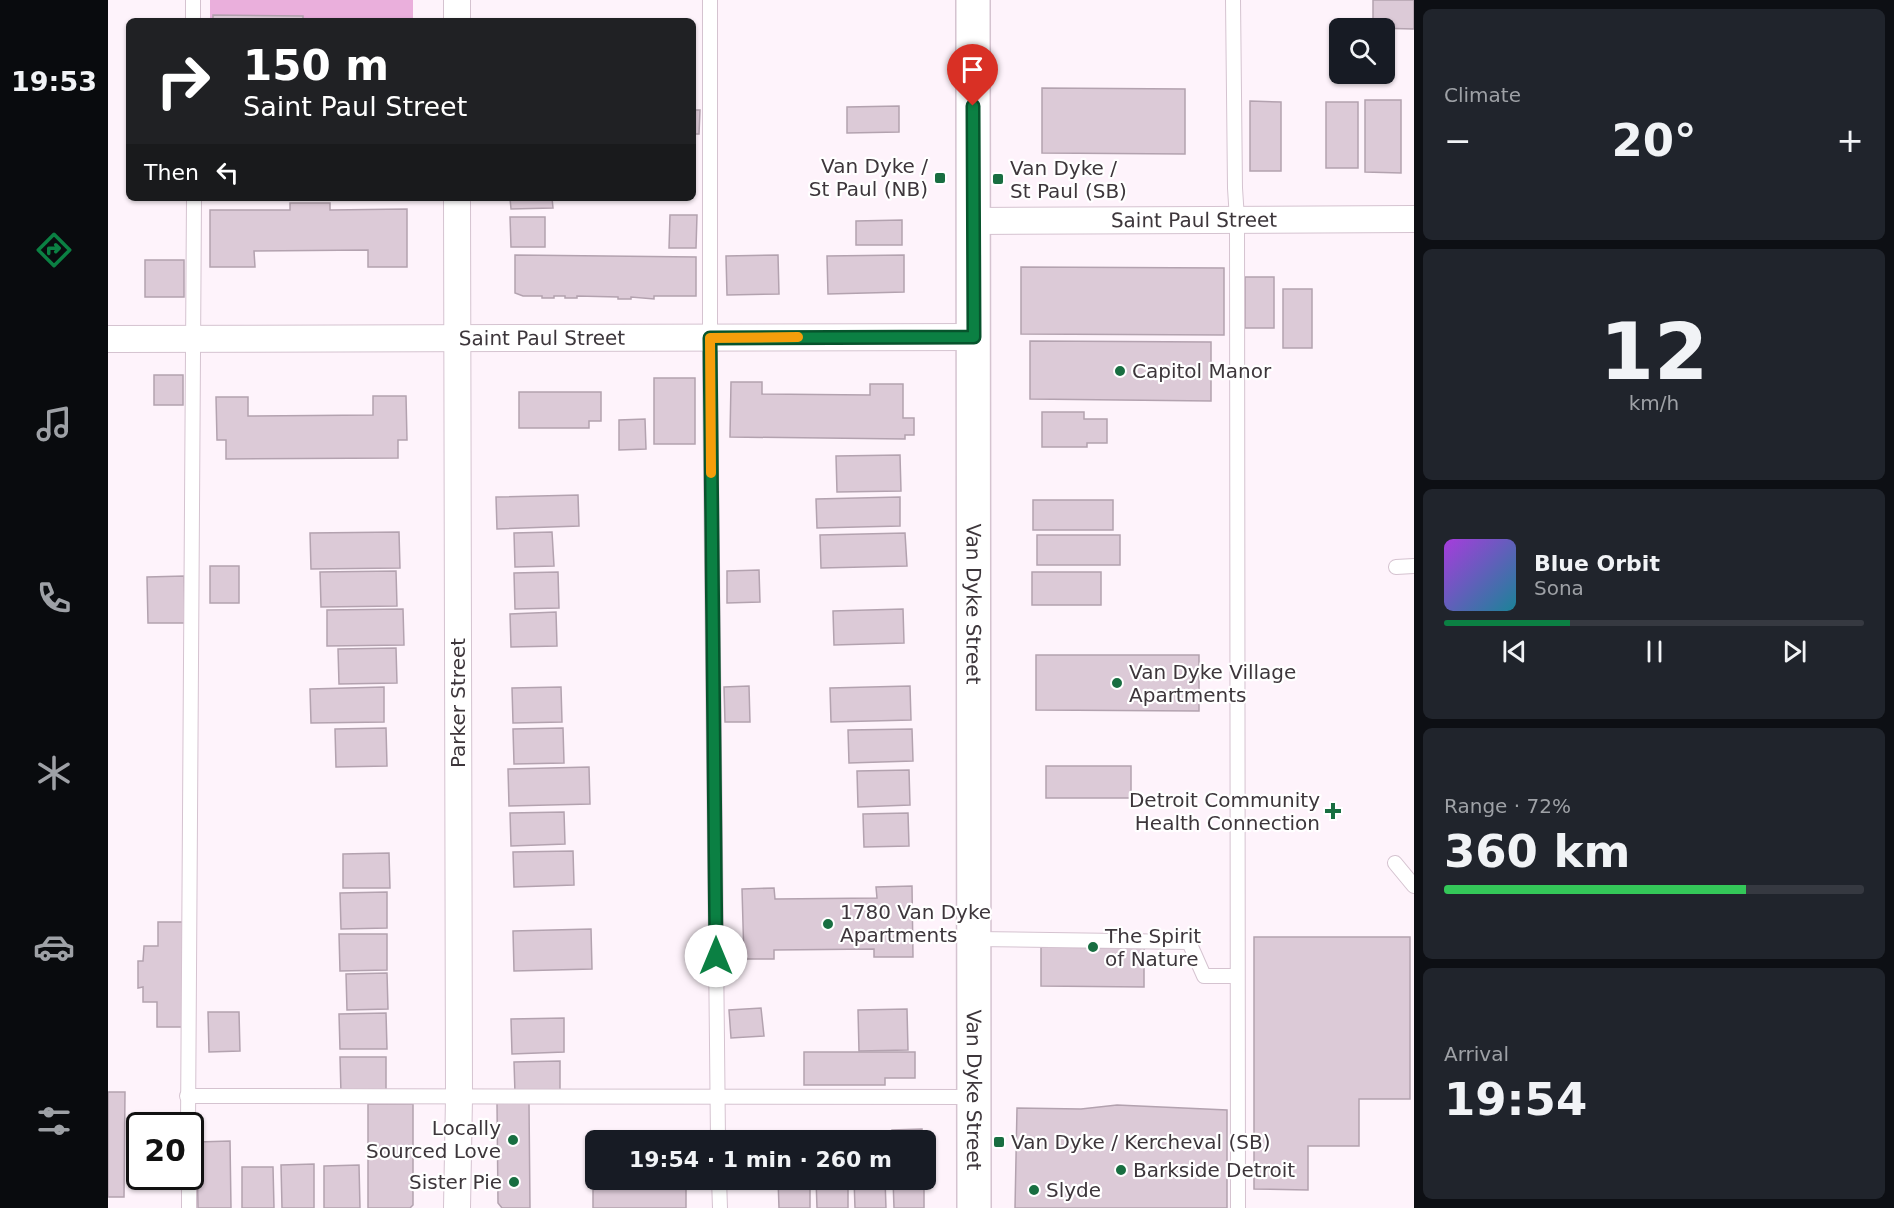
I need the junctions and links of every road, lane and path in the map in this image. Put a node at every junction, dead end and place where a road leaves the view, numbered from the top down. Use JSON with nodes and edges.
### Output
{"nodes":[{"id":1,"x":193,"y":0,"type":"edge"},
{"id":2,"x":457,"y":0,"type":"edge"},
{"id":3,"x":710,"y":0,"type":"edge"},
{"id":4,"x":974,"y":0,"type":"edge"},
{"id":5,"x":1233,"y":0,"type":"edge"},
{"id":6,"x":193,"y":18,"type":"edge"},
{"id":7,"x":457,"y":18,"type":"edge"},
{"id":8,"x":194,"y":201,"type":"edge"},
{"id":9,"x":457,"y":201,"type":"edge"},
{"id":10,"x":1237,"y":219,"type":"junction"},
{"id":11,"x":1414,"y":219,"type":"edge"},
{"id":12,"x":974,"y":221,"type":"junction"},
{"id":13,"x":974,"y":337,"type":"junction"},
{"id":14,"x":710,"y":338,"type":"junction"},
{"id":15,"x":108,"y":339,"type":"edge"},
{"id":16,"x":194,"y":339,"type":"junction"},
{"id":17,"x":458,"y":339,"type":"junction"},
{"id":18,"x":1414,"y":566,"type":"edge"},
{"id":19,"x":1396,"y":567,"type":"dead end"},
{"id":20,"x":1395,"y":863,"type":"dead end"},
{"id":21,"x":1414,"y":886,"type":"edge"},
{"id":22,"x":975,"y":939,"type":"junction"},
{"id":23,"x":1238,"y":976,"type":"junction"},
{"id":24,"x":187,"y":1096,"type":"junction"},
{"id":25,"x":717,"y":1097,"type":"junction"},
{"id":26,"x":975,"y":1097,"type":"junction"},
{"id":27,"x":459,"y":1098,"type":"junction"},
{"id":28,"x":188,"y":1112,"type":"edge"},
{"id":29,"x":718,"y":1130,"type":"edge"},
{"id":30,"x":189,"y":1190,"type":"edge"},
{"id":31,"x":719,"y":1190,"type":"edge"},
{"id":32,"x":189,"y":1208,"type":"edge"},
{"id":33,"x":457,"y":1208,"type":"edge"},
{"id":34,"x":720,"y":1208,"type":"edge"},
{"id":35,"x":974,"y":1208,"type":"edge"},
{"id":36,"x":1238,"y":1208,"type":"edge"}],
"edges":[{"from":1,"to":6,"type":"lane"},
{"from":2,"to":7,"type":"street"},
{"from":3,"to":14,"type":"lane"},
{"from":4,"to":12,"type":"main road","name":"Van Dyke Street"},
{"from":5,"to":10,"type":"lane"},
{"from":8,"to":16,"type":"lane"},
{"from":9,"to":17,"type":"street","name":"Parker Street"},
{"from":10,"to":11,"type":"street","name":"Saint Paul Street"},
{"from":10,"to":12,"type":"street","name":"Saint Paul Street"},
{"from":10,"to":23,"type":"lane"},
{"from":12,"to":13,"type":"main road","name":"Van Dyke Street"},
{"from":13,"to":14,"type":"street","name":"Saint Paul Street"},
{"from":13,"to":22,"type":"main road","name":"Van Dyke Street"},
{"from":14,"to":17,"type":"street","name":"Saint Paul Street"},
{"from":14,"to":25,"type":"lane"},
{"from":15,"to":16,"type":"street","name":"Saint Paul Street"},
{"from":16,"to":17,"type":"street","name":"Saint Paul Street"},
{"from":16,"to":24,"type":"lane"},
{"from":17,"to":27,"type":"street","name":"Parker Street"},
{"from":18,"to":19,"type":"lane"},
{"from":20,"to":21,"type":"lane"},
{"from":22,"to":23,"type":"lane"},
{"from":22,"to":26,"type":"main road","name":"Van Dyke Street"},
{"from":23,"to":36,"type":"lane"},
{"from":24,"to":27,"type":"lane"},
{"from":24,"to":28,"type":"lane"},
{"from":25,"to":26,"type":"lane"},
{"from":25,"to":27,"type":"lane"},
{"from":25,"to":29,"type":"lane"},
{"from":26,"to":35,"type":"main road","name":"Van Dyke Street"},
{"from":27,"to":33,"type":"street","name":"Parker Street"},
{"from":30,"to":32,"type":"lane"},
{"from":31,"to":34,"type":"lane"}]}
